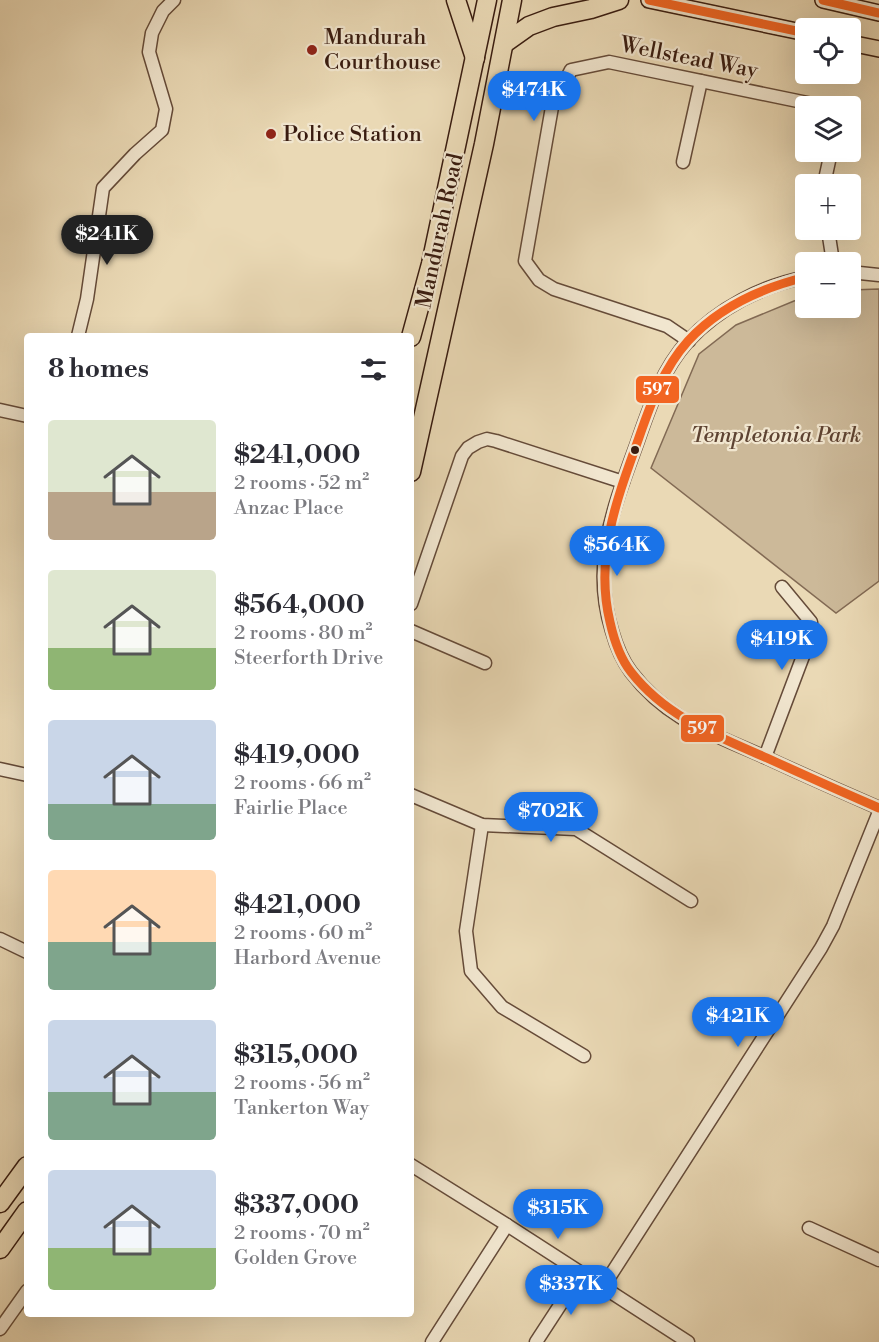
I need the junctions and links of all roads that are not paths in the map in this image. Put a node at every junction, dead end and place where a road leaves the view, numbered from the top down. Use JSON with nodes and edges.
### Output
{"nodes":[{"id":1,"x":174,"y":0,"type":"edge"},
{"id":2,"x":456,"y":0,"type":"edge"},
{"id":3,"x":486,"y":0,"type":"edge"},
{"id":4,"x":512,"y":0,"type":"edge"},
{"id":5,"x":619,"y":0,"type":"edge"},
{"id":6,"x":649,"y":0,"type":"edge"},
{"id":7,"x":823,"y":0,"type":"edge"},
{"id":8,"x":879,"y":13,"type":"edge"},
{"id":9,"x":795,"y":31,"type":"edge"},
{"id":10,"x":505,"y":43,"type":"junction"},
{"id":11,"x":861,"y":45,"type":"edge"},
{"id":12,"x":879,"y":49,"type":"edge"},
{"id":13,"x":475,"y":59,"type":"junction"},
{"id":14,"x":701,"y":81,"type":"junction"},
{"id":15,"x":795,"y":100,"type":"edge"},
{"id":16,"x":683,"y":162,"type":"dead end"},
{"id":17,"x":861,"y":273,"type":"edge"},
{"id":18,"x":879,"y":275,"type":"edge"},
{"id":19,"x":795,"y":279,"type":"edge"},
{"id":20,"x":79,"y":333,"type":"edge"},
{"id":21,"x":412,"y":333,"type":"edge"},
{"id":22,"x":689,"y":340,"type":"junction"},
{"id":23,"x":0,"y":410,"type":"edge"},
{"id":24,"x":24,"y":415,"type":"edge"},
{"id":25,"x":414,"y":458,"type":"edge"},
{"id":26,"x":623,"y":482,"type":"junction"},
{"id":27,"x":782,"y":587,"type":"dead end"},
{"id":28,"x":414,"y":596,"type":"edge"},
{"id":29,"x":414,"y":632,"type":"edge"},
{"id":30,"x":485,"y":663,"type":"dead end"},
{"id":31,"x":765,"y":757,"type":"junction"},
{"id":32,"x":0,"y":769,"type":"edge"},
{"id":33,"x":24,"y":774,"type":"edge"},
{"id":34,"x":414,"y":796,"type":"edge"},
{"id":35,"x":879,"y":810,"type":"edge"},
{"id":36,"x":482,"y":825,"type":"junction"},
{"id":37,"x":691,"y":901,"type":"dead end"},
{"id":38,"x":0,"y":939,"type":"edge"},
{"id":39,"x":24,"y":951,"type":"edge"},
{"id":40,"x":584,"y":1056,"type":"dead end"},
{"id":41,"x":414,"y":1167,"type":"edge"},
{"id":42,"x":24,"y":1170,"type":"edge"},
{"id":43,"x":0,"y":1203,"type":"edge"},
{"id":44,"x":24,"y":1215,"type":"edge"},
{"id":45,"x":507,"y":1225,"type":"junction"},
{"id":46,"x":808,"y":1228,"type":"dead end"},
{"id":47,"x":0,"y":1249,"type":"edge"},
{"id":48,"x":879,"y":1260,"type":"edge"},
{"id":49,"x":581,"y":1273,"type":"junction"},
{"id":50,"x":603,"y":1287,"type":"junction"},
{"id":51,"x":24,"y":1295,"type":"edge"},
{"id":52,"x":0,"y":1329,"type":"edge"},
{"id":53,"x":432,"y":1342,"type":"edge"},
{"id":54,"x":536,"y":1342,"type":"edge"},
{"id":55,"x":688,"y":1342,"type":"edge"}],
"edges":[{"from":1,"to":20,"type":"street"},
{"from":2,"to":13,"type":"highway"},
{"from":3,"to":13,"type":"highway","name":"Mandurah Road"},
{"from":4,"to":10,"type":"highway","name":"Mandurah Road"},
{"from":5,"to":10,"type":"highway"},
{"from":6,"to":9,"type":"main road"},
{"from":7,"to":8,"type":"main road"},
{"from":10,"to":25,"type":"highway","name":"Mandurah Road"},
{"from":11,"to":12,"type":"main road"},
{"from":13,"to":21,"type":"highway","name":"Mandurah Road"},
{"from":14,"to":15,"type":"street","name":"Wellstead Way"},
{"from":14,"to":16,"type":"street"},
{"from":14,"to":22,"type":"street","name":"Wellstead Way"},
{"from":17,"to":18,"type":"street"},
{"from":19,"to":22,"type":"street"},
{"from":22,"to":26,"type":"street"},
{"from":23,"to":24,"type":"street"},
{"from":26,"to":28,"type":"street"},
{"from":26,"to":31,"type":"street"},
{"from":27,"to":31,"type":"street"},
{"from":29,"to":30,"type":"street"},
{"from":31,"to":35,"type":"street"},
{"from":32,"to":33,"type":"street"},
{"from":34,"to":36,"type":"street"},
{"from":35,"to":50,"type":"street"},
{"from":36,"to":37,"type":"street"},
{"from":36,"to":40,"type":"street"},
{"from":38,"to":39,"type":"street"},
{"from":41,"to":45,"type":"street"},
{"from":42,"to":43,"type":"highway"},
{"from":44,"to":47,"type":"highway"},
{"from":45,"to":49,"type":"street"},
{"from":45,"to":53,"type":"street"},
{"from":46,"to":48,"type":"street"},
{"from":49,"to":50,"type":"street"},
{"from":49,"to":54,"type":"street"},
{"from":50,"to":55,"type":"street"},
{"from":51,"to":52,"type":"street"}]}
